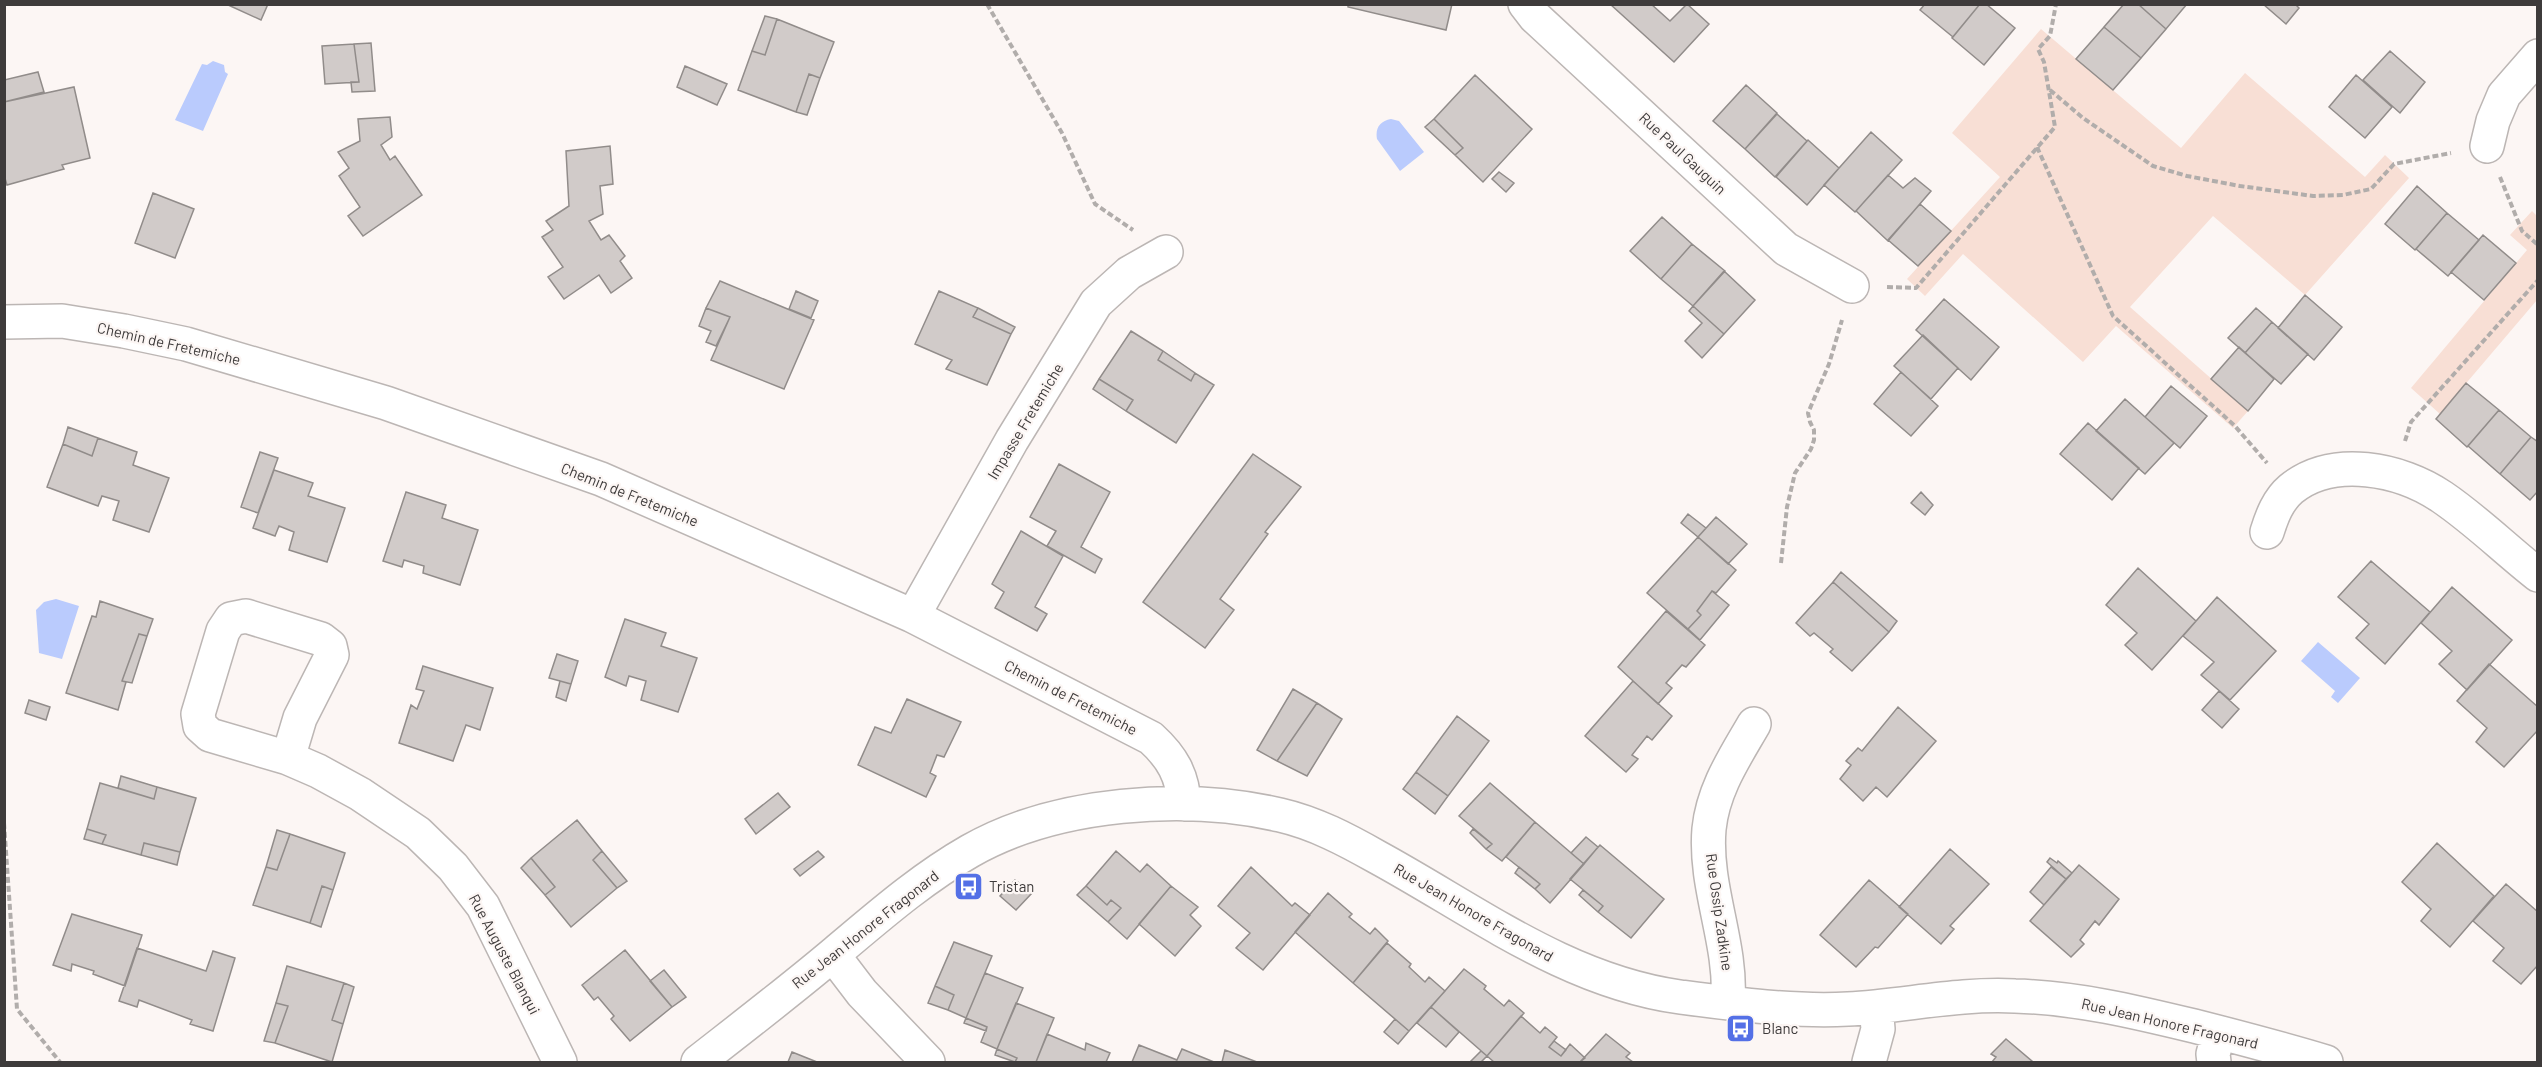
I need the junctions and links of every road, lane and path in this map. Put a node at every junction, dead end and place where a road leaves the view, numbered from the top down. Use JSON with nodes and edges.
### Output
{"nodes":[{"id":1,"x":987,"y":4,"type":"edge"},
{"id":2,"x":1525,"y":4,"type":"edge"},
{"id":3,"x":2056,"y":4,"type":"edge"},
{"id":4,"x":2538,"y":56,"type":"edge"},
{"id":5,"x":2049,"y":89,"type":"junction"},
{"id":6,"x":2487,"y":146,"type":"junction"},
{"id":7,"x":2037,"y":147,"type":"junction"},
{"id":8,"x":1095,"y":204,"type":"dead end"},
{"id":9,"x":2538,"y":244,"type":"edge"},
{"id":10,"x":1166,"y":252,"type":"dead end"},
{"id":11,"x":2538,"y":280,"type":"edge"},
{"id":12,"x":1852,"y":286,"type":"joint"},
{"id":13,"x":1916,"y":288,"type":"dead end"},
{"id":14,"x":4,"y":322,"type":"edge"},
{"id":15,"x":2395,"y":476,"type":"junction"},
{"id":16,"x":2290,"y":489,"type":"junction"},
{"id":17,"x":2267,"y":532,"type":"dead end"},
{"id":18,"x":1781,"y":563,"type":"dead end"},
{"id":19,"x":2538,"y":576,"type":"edge"},
{"id":20,"x":913,"y":616,"type":"junction"},
{"id":21,"x":1754,"y":724,"type":"dead end"},
{"id":22,"x":288,"y":758,"type":"junction"},
{"id":23,"x":1184,"y":804,"type":"junction"},
{"id":24,"x":4,"y":823,"type":"edge"},
{"id":25,"x":832,"y":955,"type":"junction"},
{"id":26,"x":1728,"y":1001,"type":"junction"},
{"id":27,"x":1876,"y":1007,"type":"junction"},
{"id":28,"x":2216,"y":1048,"type":"edge"},
{"id":29,"x":60,"y":1062,"type":"edge"},
{"id":30,"x":560,"y":1062,"type":"edge"},
{"id":31,"x":698,"y":1062,"type":"edge"},
{"id":32,"x":928,"y":1062,"type":"edge"},
{"id":33,"x":1869,"y":1062,"type":"edge"},
{"id":34,"x":2326,"y":1062,"type":"edge"}],
"edges":[{"from":1,"to":8,"type":"path"},
{"from":2,"to":12,"type":"street","name":"Rue Paul Gauguin"},
{"from":3,"to":5,"type":"path"},
{"from":4,"to":6,"type":"street"},
{"from":5,"to":6,"type":"path"},
{"from":5,"to":7,"type":"path"},
{"from":6,"to":9,"type":"path"},
{"from":7,"to":13,"type":"path"},
{"from":7,"to":16,"type":"path"},
{"from":10,"to":20,"type":"street","name":"Impasse Fretemiche"},
{"from":11,"to":15,"type":"path"},
{"from":12,"to":18,"type":"path"},
{"from":14,"to":20,"type":"street","name":"Chemin de Fretemiche"},
{"from":15,"to":16,"type":"street"},
{"from":15,"to":19,"type":"street"},
{"from":16,"to":17,"type":"street"},
{"from":20,"to":23,"type":"street","name":"Chemin de Fretemiche"},
{"from":21,"to":26,"type":"street","name":"Rue Ossip Zadkine"},
{"from":22,"to":22,"type":"street","name":"Rue Auguste Blanqui"},
{"from":22,"to":30,"type":"street","name":"Rue Auguste Blanqui"},
{"from":23,"to":25,"type":"street","name":"Rue Jean Honore Fragonard"},
{"from":23,"to":26,"type":"street","name":"Rue Jean Honore Fragonard"},
{"from":24,"to":29,"type":"path"},
{"from":25,"to":31,"type":"street","name":"Rue Jean Honore Fragonard"},
{"from":25,"to":32,"type":"street"},
{"from":26,"to":27,"type":"street","name":"Rue Jean Honore Fragonard"},
{"from":27,"to":28,"type":"street","name":"Rue Jean Honore Fragonard"},
{"from":27,"to":33,"type":"street"},
{"from":28,"to":34,"type":"street","name":"Rue Jean Honore Fragonard"}]}
